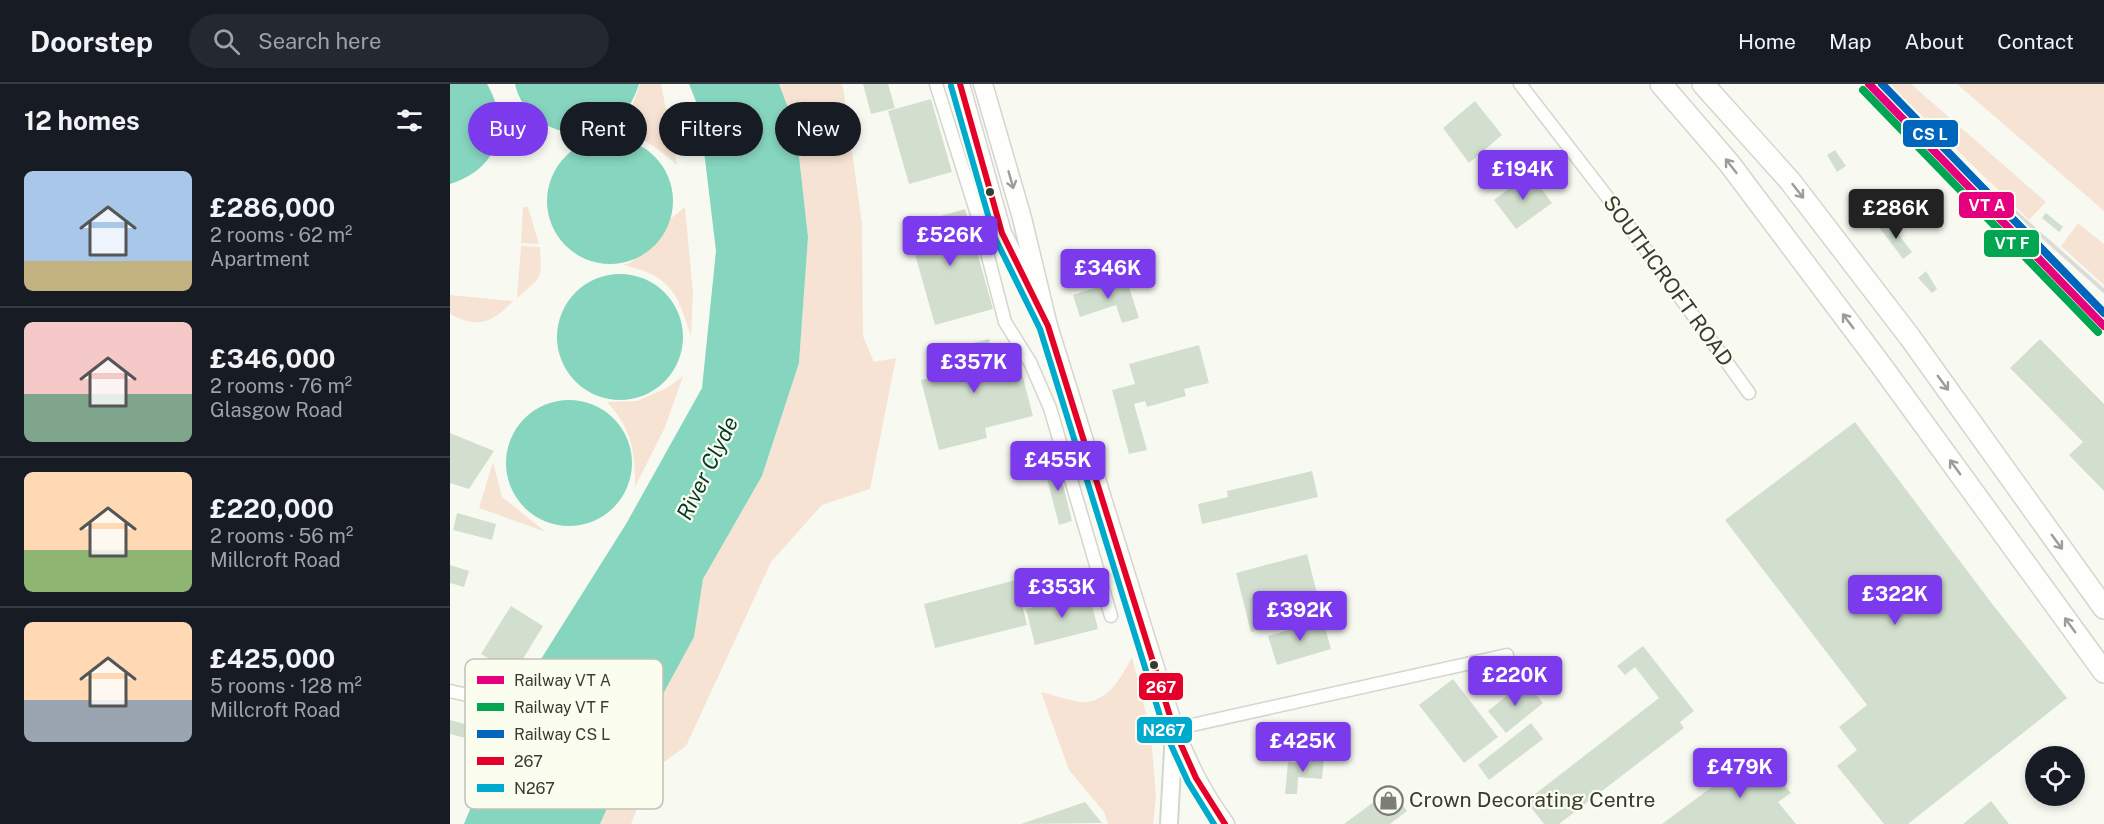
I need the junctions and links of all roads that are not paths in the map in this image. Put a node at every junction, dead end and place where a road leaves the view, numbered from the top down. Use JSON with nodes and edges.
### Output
{"nodes":[{"id":1,"x":936,"y":84,"type":"edge"},
{"id":2,"x":960,"y":84,"type":"edge"},
{"id":3,"x":982,"y":84,"type":"edge"},
{"id":4,"x":1520,"y":84,"type":"edge"},
{"id":5,"x":1661,"y":84,"type":"edge"},
{"id":6,"x":1703,"y":84,"type":"edge"},
{"id":7,"x":1048,"y":326,"type":"junction"},
{"id":8,"x":1749,"y":393,"type":"dead end"},
{"id":9,"x":2104,"y":608,"type":"edge"},
{"id":10,"x":1111,"y":616,"type":"dead end"},
{"id":11,"x":1507,"y":655,"type":"dead end"},
{"id":12,"x":2104,"y":672,"type":"edge"},
{"id":13,"x":450,"y":691,"type":"edge"},
{"id":14,"x":465,"y":694,"type":"edge"},
{"id":15,"x":1174,"y":729,"type":"junction"},
{"id":16,"x":1169,"y":824,"type":"edge"},
{"id":17,"x":1225,"y":824,"type":"edge"}],
"edges":[{"from":1,"to":10,"type":"street"},
{"from":2,"to":7,"type":"main road"},
{"from":3,"to":7,"type":"main road","one_way":true},
{"from":4,"to":8,"type":"street","name":"SOUTHCROFT ROAD"},
{"from":12,"to":5,"type":"highway","one_way":true},
{"from":6,"to":9,"type":"highway","one_way":true},
{"from":7,"to":15,"type":"main road"},
{"from":11,"to":15,"type":"street"},
{"from":13,"to":14,"type":"street"},
{"from":15,"to":16,"type":"street"},
{"from":15,"to":17,"type":"main road"}]}
